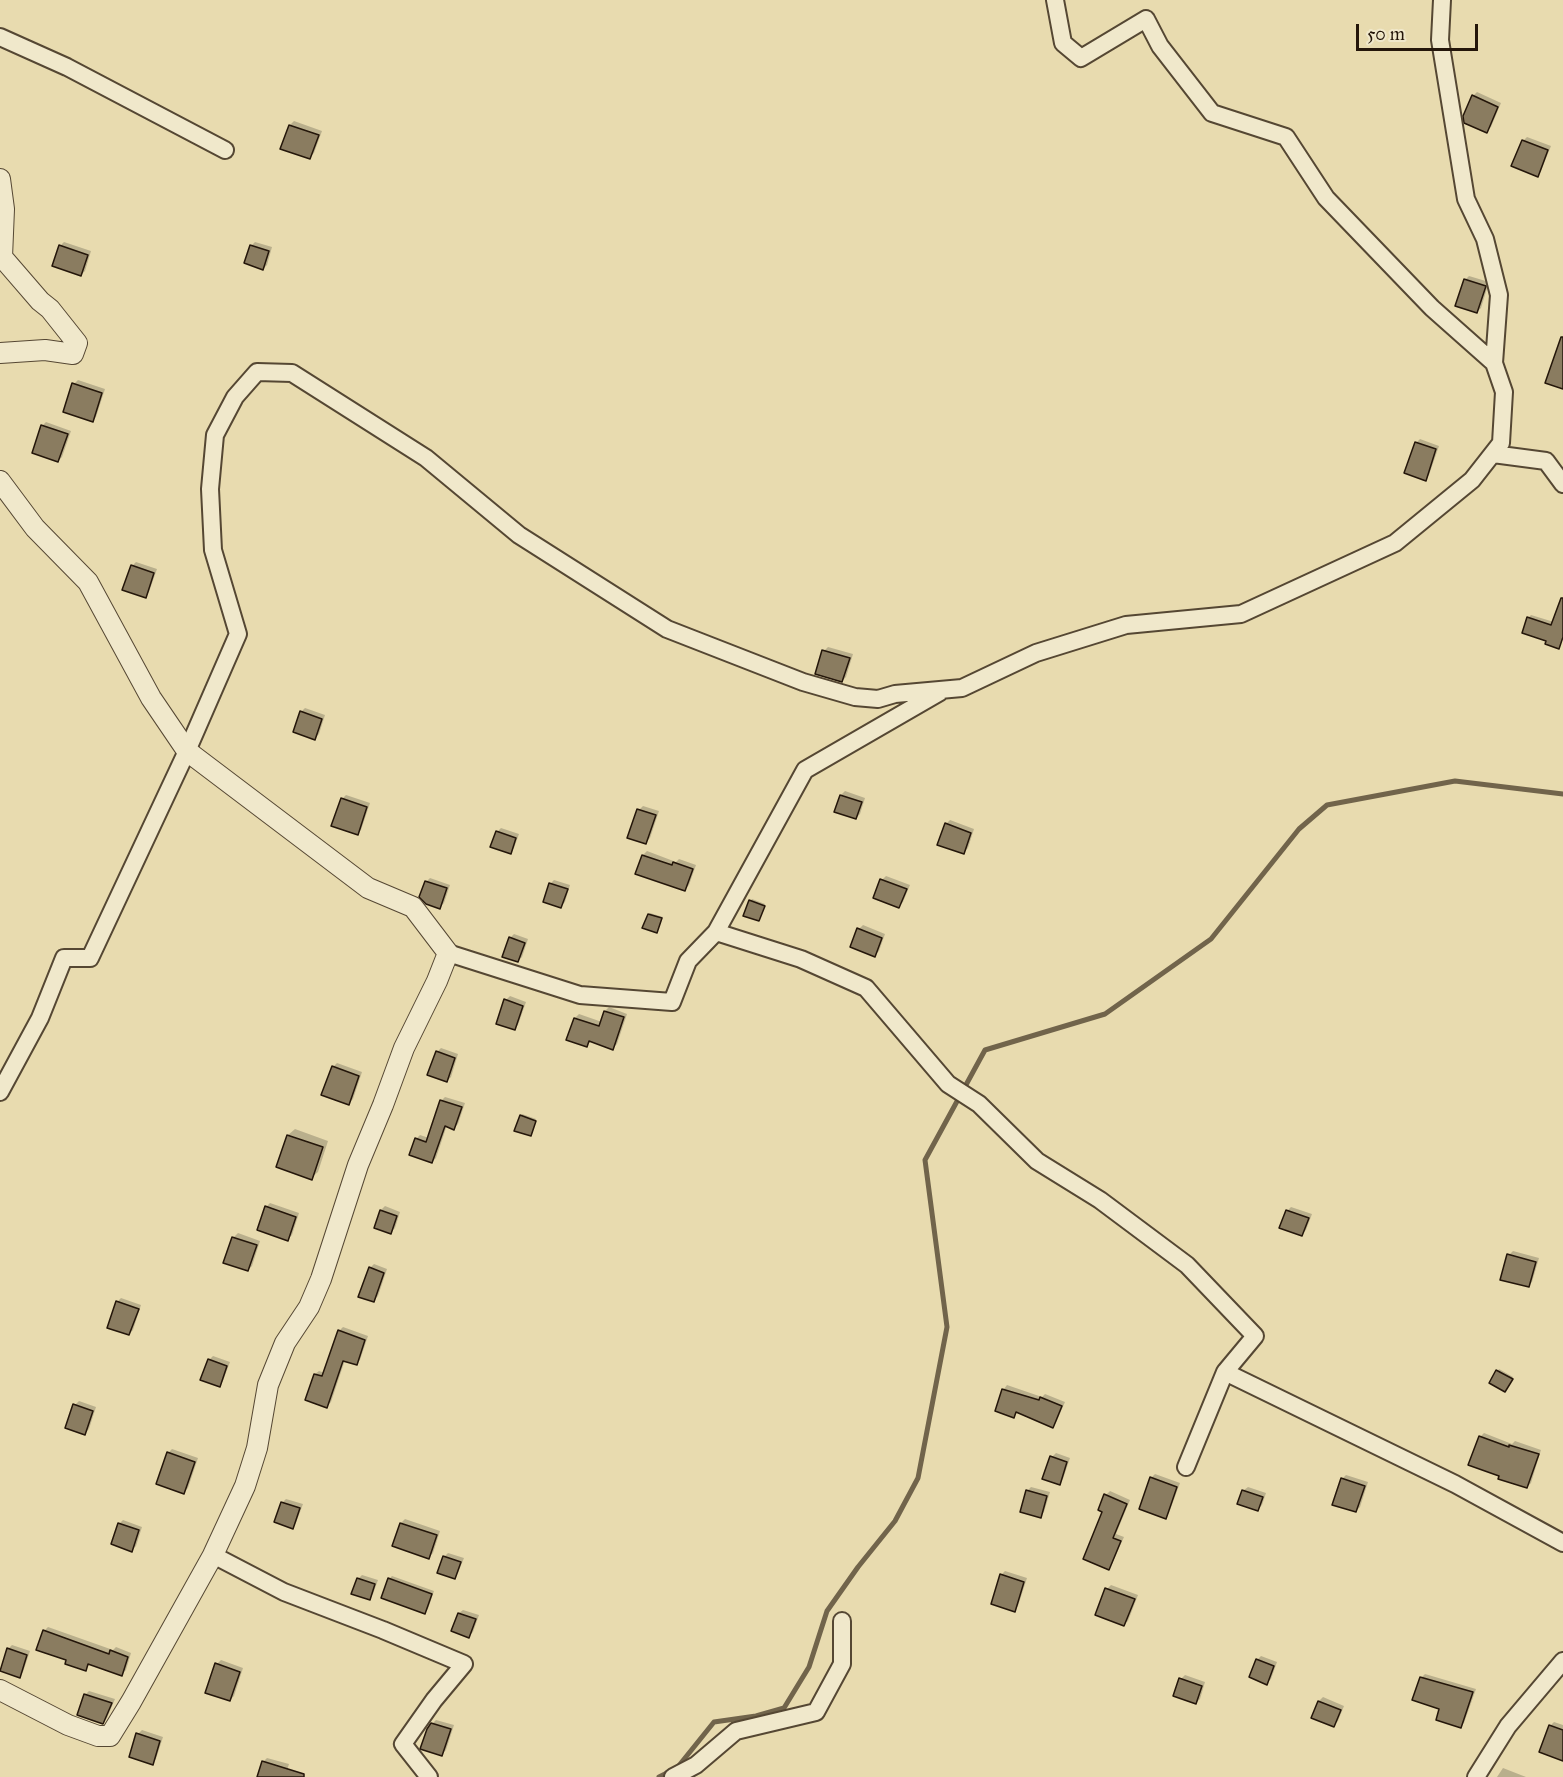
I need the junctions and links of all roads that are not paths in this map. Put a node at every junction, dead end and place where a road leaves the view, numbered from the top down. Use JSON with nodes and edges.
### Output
{"nodes":[{"id":1,"x":1055,"y":0,"type":"edge"},
{"id":2,"x":1442,"y":0,"type":"edge"},
{"id":3,"x":0,"y":37,"type":"edge"},
{"id":4,"x":225,"y":150,"type":"dead end"},
{"id":5,"x":0,"y":179,"type":"edge"},
{"id":6,"x":0,"y":353,"type":"edge"},
{"id":7,"x":1494,"y":363,"type":"junction"},
{"id":8,"x":1493,"y":454,"type":"junction"},
{"id":9,"x":0,"y":481,"type":"edge"},
{"id":10,"x":1563,"y":484,"type":"edge"},
{"id":11,"x":944,"y":689,"type":"junction"},
{"id":12,"x":187,"y":751,"type":"junction"},
{"id":13,"x":716,"y":932,"type":"junction"},
{"id":14,"x":448,"y":952,"type":"junction"},
{"id":15,"x":0,"y":1092,"type":"edge"},
{"id":16,"x":1225,"y":1372,"type":"junction"},
{"id":17,"x":1186,"y":1467,"type":"dead end"},
{"id":18,"x":1563,"y":1543,"type":"edge"},
{"id":19,"x":213,"y":1556,"type":"junction"},
{"id":20,"x":842,"y":1621,"type":"dead end"},
{"id":21,"x":1563,"y":1661,"type":"edge"},
{"id":22,"x":0,"y":1690,"type":"edge"},
{"id":23,"x":429,"y":1777,"type":"edge"},
{"id":24,"x":674,"y":1777,"type":"edge"},
{"id":25,"x":1476,"y":1777,"type":"edge"}],
"edges":[{"from":1,"to":7,"type":"street"},
{"from":2,"to":7,"type":"street"},
{"from":3,"to":4,"type":"street"},
{"from":5,"to":6,"type":"street"},
{"from":7,"to":8,"type":"street"},
{"from":8,"to":10,"type":"street"},
{"from":8,"to":11,"type":"street"},
{"from":9,"to":12,"type":"street"},
{"from":11,"to":12,"type":"street"},
{"from":11,"to":13,"type":"street"},
{"from":12,"to":14,"type":"street"},
{"from":12,"to":15,"type":"street"},
{"from":13,"to":14,"type":"street"},
{"from":13,"to":16,"type":"street"},
{"from":14,"to":19,"type":"street"},
{"from":16,"to":17,"type":"street"},
{"from":16,"to":18,"type":"street"},
{"from":19,"to":22,"type":"street"},
{"from":19,"to":23,"type":"street"},
{"from":20,"to":24,"type":"street"},
{"from":21,"to":25,"type":"street"}]}
